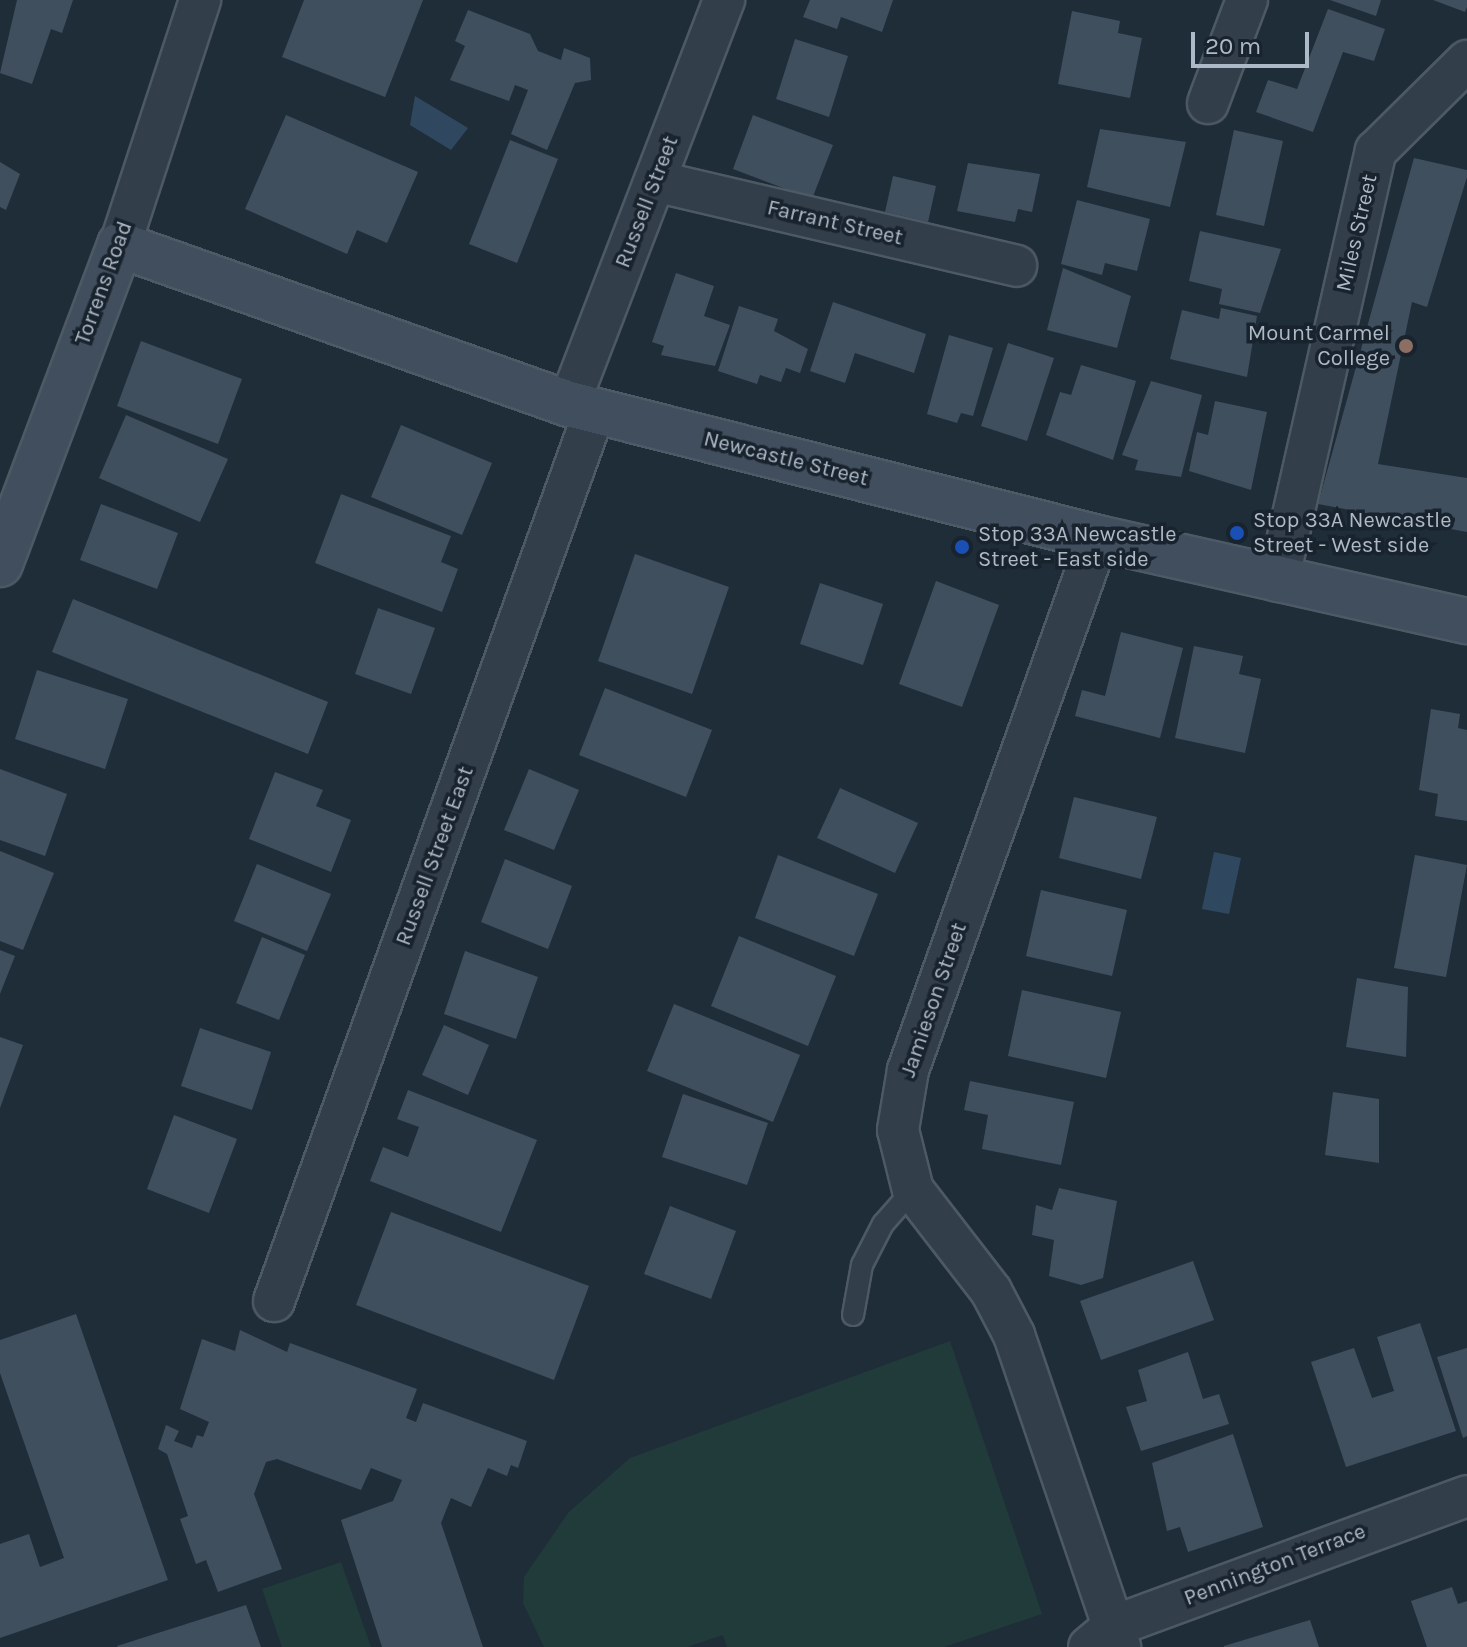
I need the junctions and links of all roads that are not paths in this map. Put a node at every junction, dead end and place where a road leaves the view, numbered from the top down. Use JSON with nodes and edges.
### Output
{"nodes":[{"id":1,"x":200,"y":0,"type":"edge"},
{"id":2,"x":724,"y":0,"type":"edge"},
{"id":3,"x":1247,"y":0,"type":"edge"},
{"id":4,"x":1467,"y":61,"type":"edge"},
{"id":5,"x":1208,"y":103,"type":"dead end"},
{"id":6,"x":655,"y":181,"type":"junction"},
{"id":7,"x":120,"y":245,"type":"junction"},
{"id":8,"x":1016,"y":266,"type":"dead end"},
{"id":9,"x":582,"y":407,"type":"junction"},
{"id":10,"x":1098,"y":538,"type":"junction"},
{"id":11,"x":0,"y":564,"type":"edge"},
{"id":12,"x":1278,"y":581,"type":"junction"},
{"id":13,"x":1467,"y":621,"type":"edge"},
{"id":14,"x":913,"y":1190,"type":"junction"},
{"id":15,"x":274,"y":1301,"type":"dead end"},
{"id":16,"x":853,"y":1315,"type":"dead end"},
{"id":17,"x":1467,"y":1496,"type":"edge"},
{"id":18,"x":1108,"y":1640,"type":"edge"}],
"edges":[{"from":1,"to":7,"type":"street","name":"Torrens Road"},
{"from":2,"to":6,"type":"street","name":"Russell Street"},
{"from":3,"to":5,"type":"street"},
{"from":4,"to":12,"type":"street","name":"Miles Street"},
{"from":6,"to":8,"type":"street","name":"Farrant Street"},
{"from":6,"to":9,"type":"street","name":"Russell Street"},
{"from":7,"to":9,"type":"street","name":"Newcastle Street"},
{"from":7,"to":11,"type":"street","name":"Torrens Road"},
{"from":9,"to":10,"type":"street","name":"Newcastle Street"},
{"from":9,"to":15,"type":"street","name":"Russell Street East"},
{"from":10,"to":12,"type":"street","name":"Newcastle Street"},
{"from":10,"to":14,"type":"street","name":"Jamieson Street"},
{"from":12,"to":13,"type":"street","name":"Newcastle Street"},
{"from":14,"to":16,"type":"lane"},
{"from":14,"to":18,"type":"street","name":"Jamieson Street"},
{"from":17,"to":18,"type":"street","name":"Pennington Terrace"}]}
